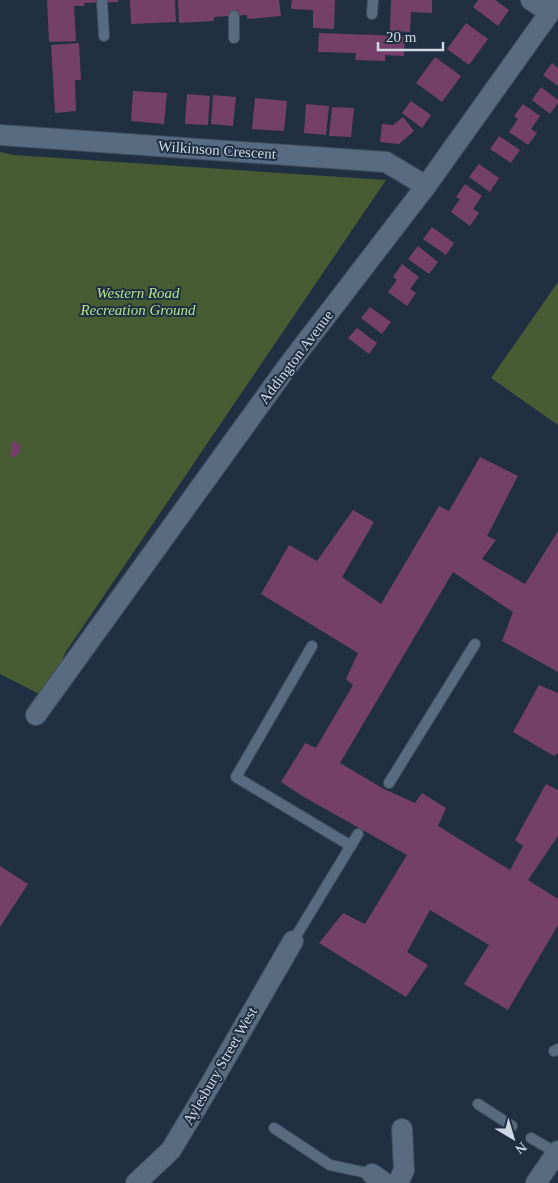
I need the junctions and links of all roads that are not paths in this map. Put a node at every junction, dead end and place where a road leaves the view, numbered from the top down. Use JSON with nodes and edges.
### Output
{"nodes":[{"id":1,"x":373,"y":0,"type":"edge"},
{"id":2,"x":531,"y":0,"type":"edge"},
{"id":3,"x":102,"y":2,"type":"dead end"},
{"id":4,"x":554,"y":6,"type":"edge"},
{"id":5,"x":372,"y":14,"type":"dead end"},
{"id":6,"x":234,"y":16,"type":"dead end"},
{"id":7,"x":104,"y":36,"type":"dead end"},
{"id":8,"x":234,"y":38,"type":"dead end"},
{"id":9,"x":0,"y":135,"type":"edge"},
{"id":10,"x":426,"y":186,"type":"junction"},
{"id":11,"x":475,"y":644,"type":"dead end"},
{"id":12,"x":312,"y":646,"type":"dead end"},
{"id":13,"x":36,"y":715,"type":"dead end"},
{"id":14,"x":389,"y":783,"type":"dead end"},
{"id":15,"x":358,"y":834,"type":"dead end"},
{"id":16,"x":351,"y":846,"type":"junction"},
{"id":17,"x":292,"y":941,"type":"joint"},
{"id":18,"x":478,"y":1104,"type":"dead end"},
{"id":19,"x":512,"y":1126,"type":"dead end"},
{"id":20,"x":274,"y":1128,"type":"dead end"},
{"id":21,"x":402,"y":1129,"type":"dead end"},
{"id":22,"x":531,"y":1138,"type":"dead end"},
{"id":23,"x":557,"y":1152,"type":"edge"},
{"id":24,"x":379,"y":1178,"type":"edge"},
{"id":25,"x":136,"y":1183,"type":"edge"},
{"id":26,"x":398,"y":1183,"type":"edge"},
{"id":27,"x":536,"y":1183,"type":"edge"}],
"edges":[{"from":1,"to":5,"type":"lane"},
{"from":2,"to":4,"type":"street"},
{"from":3,"to":7,"type":"lane"},
{"from":4,"to":10,"type":"street","name":"Addington Avenue"},
{"from":6,"to":8,"type":"lane"},
{"from":9,"to":10,"type":"street","name":"Wilkinson Crescent"},
{"from":10,"to":13,"type":"street","name":"Addington Avenue"},
{"from":11,"to":14,"type":"lane"},
{"from":12,"to":16,"type":"lane"},
{"from":15,"to":16,"type":"lane"},
{"from":16,"to":17,"type":"lane"},
{"from":17,"to":25,"type":"street","name":"Aylesbury Street West"},
{"from":18,"to":19,"type":"lane"},
{"from":20,"to":24,"type":"lane"},
{"from":21,"to":26,"type":"street"},
{"from":22,"to":23,"type":"lane"},
{"from":23,"to":27,"type":"street"}]}
